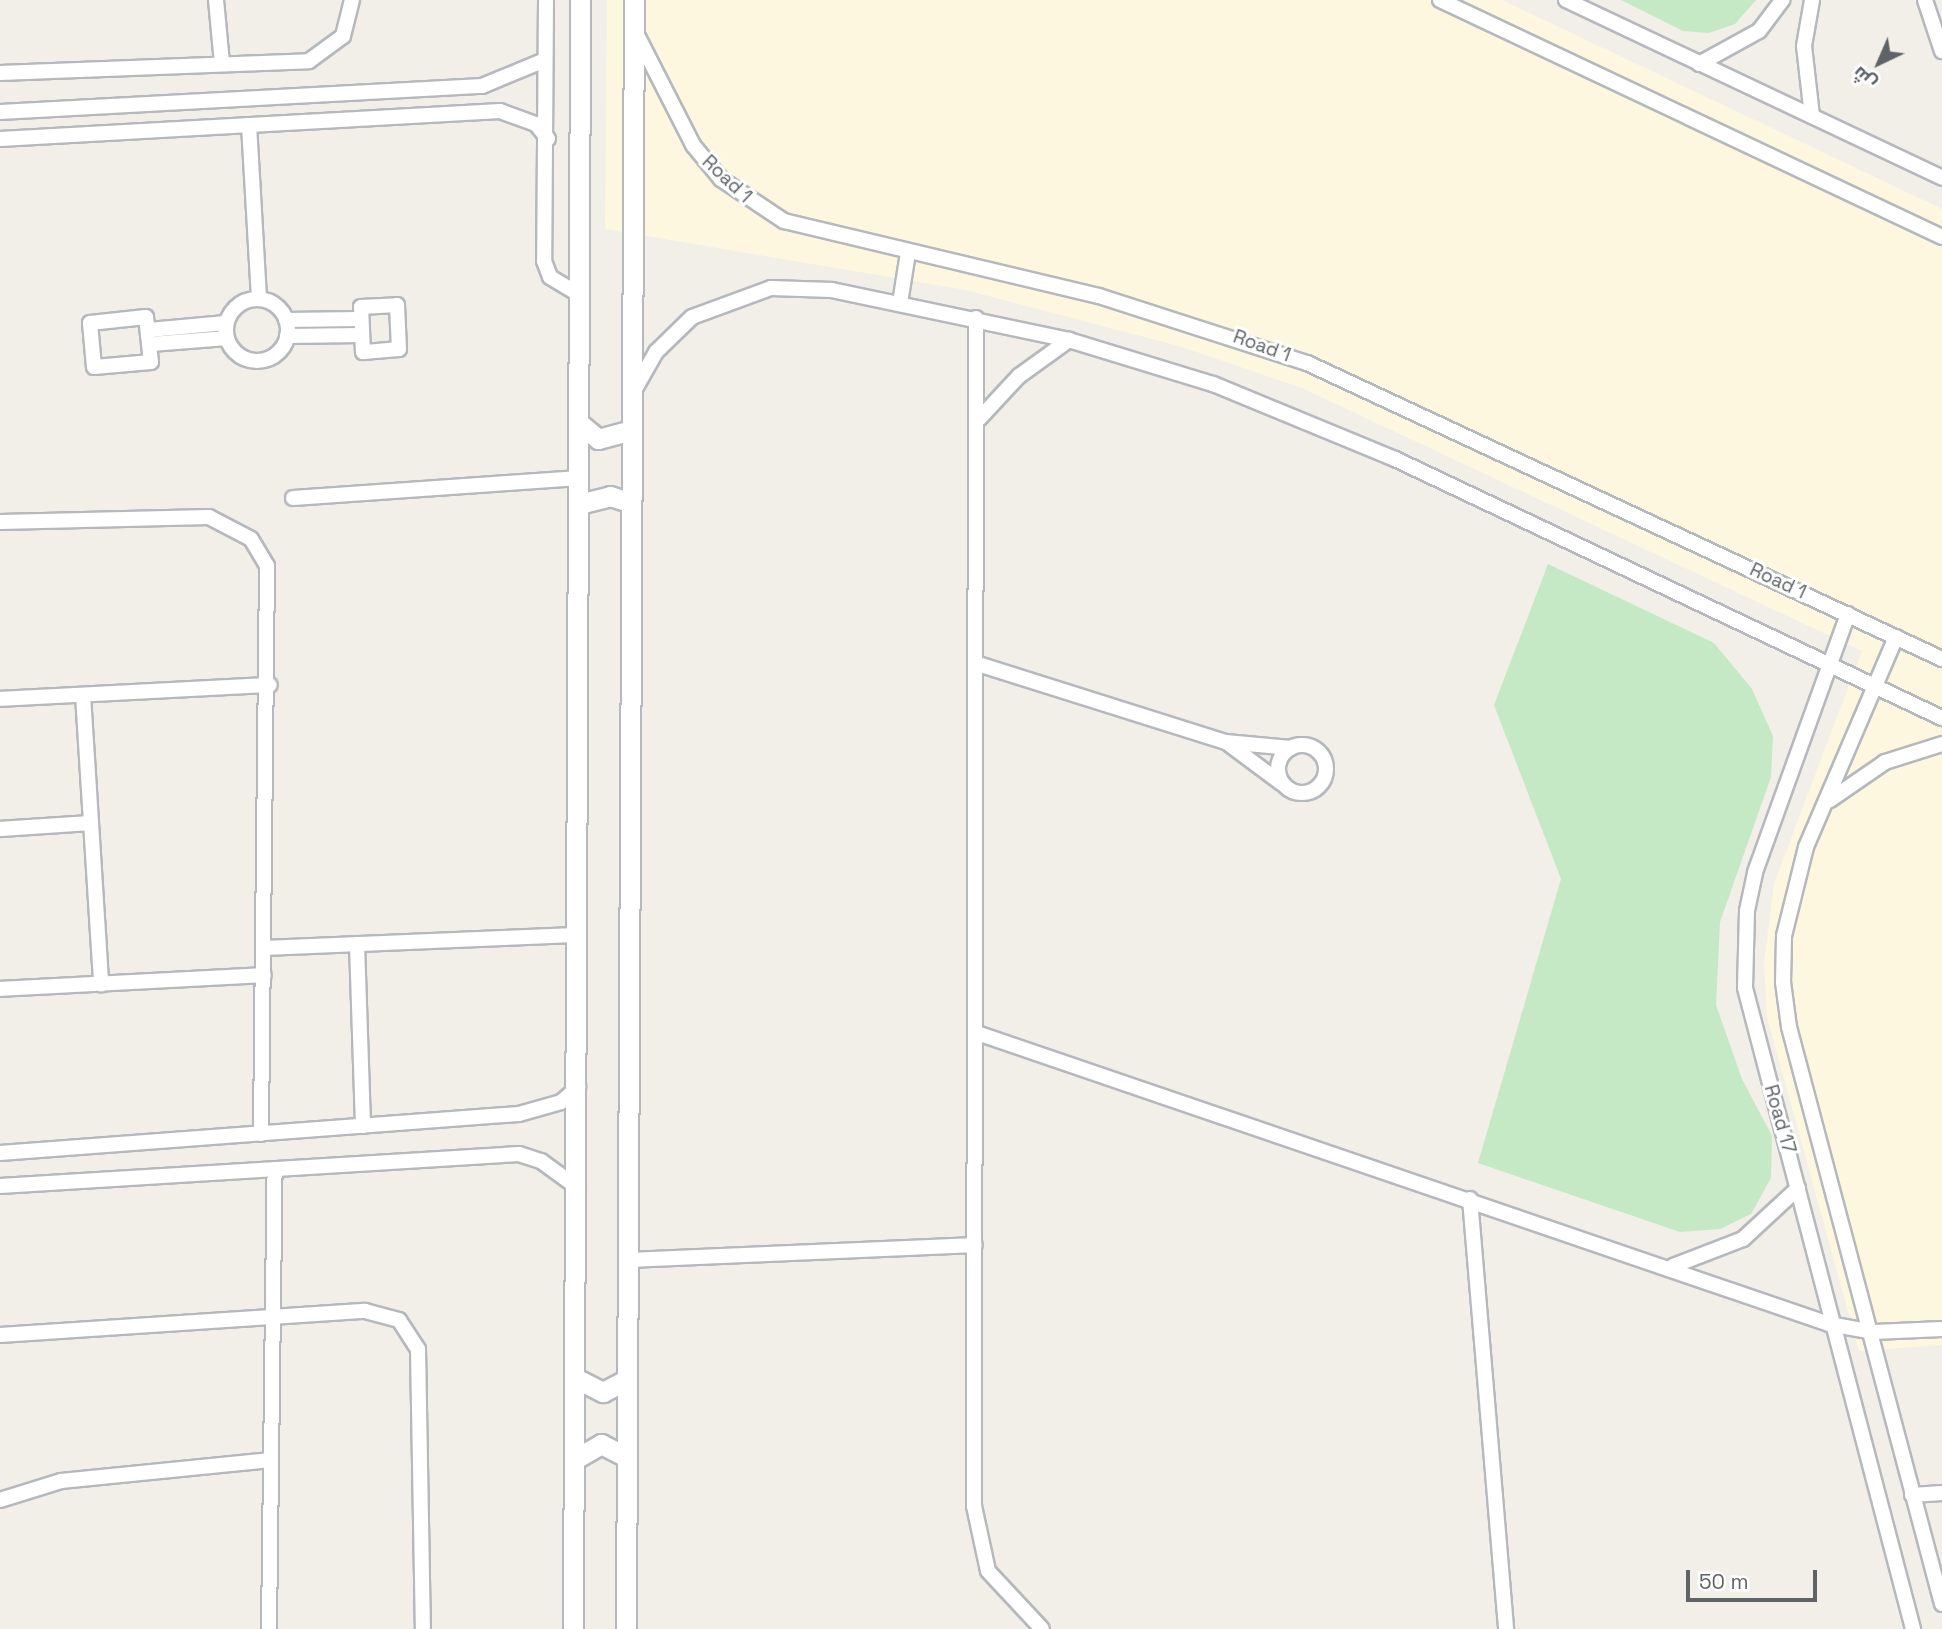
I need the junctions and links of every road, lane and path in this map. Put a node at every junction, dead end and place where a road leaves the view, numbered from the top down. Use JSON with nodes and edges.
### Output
{"nodes":[{"id":1,"x":216,"y":0,"type":"edge"},
{"id":2,"x":352,"y":0,"type":"edge"},
{"id":3,"x":546,"y":0,"type":"edge"},
{"id":4,"x":580,"y":0,"type":"edge"},
{"id":5,"x":634,"y":0,"type":"edge"},
{"id":6,"x":1440,"y":0,"type":"edge"},
{"id":7,"x":1566,"y":0,"type":"edge"},
{"id":8,"x":1782,"y":0,"type":"edge"},
{"id":9,"x":1812,"y":0,"type":"edge"},
{"id":10,"x":1925,"y":0,"type":"edge"},
{"id":11,"x":634,"y":26,"type":"junction"},
{"id":12,"x":1942,"y":51,"type":"edge"},
{"id":13,"x":545,"y":60,"type":"junction"},
{"id":14,"x":222,"y":64,"type":"junction"},
{"id":15,"x":1699,"y":64,"type":"junction"},
{"id":16,"x":0,"y":73,"type":"edge"},
{"id":17,"x":0,"y":112,"type":"edge"},
{"id":18,"x":1812,"y":116,"type":"junction"},
{"id":19,"x":249,"y":125,"type":"junction"},
{"id":20,"x":0,"y":138,"type":"edge"},
{"id":21,"x":548,"y":139,"type":"junction"},
{"id":22,"x":1942,"y":178,"type":"edge"},
{"id":23,"x":1942,"y":237,"type":"edge"},
{"id":24,"x":908,"y":253,"type":"junction"},
{"id":25,"x":580,"y":295,"type":"junction"},
{"id":26,"x":260,"y":299,"type":"junction"},
{"id":27,"x":900,"y":303,"type":"junction"},
{"id":28,"x":976,"y":318,"type":"junction"},
{"id":29,"x":360,"y":319,"type":"junction"},
{"id":30,"x":286,"y":320,"type":"junction"},
{"id":31,"x":226,"y":323,"type":"junction"},
{"id":32,"x":361,"y":335,"type":"junction"},
{"id":33,"x":287,"y":336,"type":"junction"},
{"id":34,"x":150,"y":337,"type":"junction"},
{"id":35,"x":227,"y":338,"type":"junction"},
{"id":36,"x":1069,"y":341,"type":"junction"},
{"id":37,"x":632,"y":397,"type":"junction"},
{"id":38,"x":979,"y":419,"type":"junction"},
{"id":39,"x":579,"y":423,"type":"junction"},
{"id":40,"x":631,"y":430,"type":"junction"},
{"id":41,"x":579,"y":478,"type":"junction"},
{"id":42,"x":293,"y":498,"type":"dead end"},
{"id":43,"x":631,"y":503,"type":"junction"},
{"id":44,"x":579,"y":504,"type":"junction"},
{"id":45,"x":0,"y":522,"type":"edge"},
{"id":46,"x":1848,"y":614,"type":"junction"},
{"id":47,"x":1896,"y":637,"type":"junction"},
{"id":48,"x":1942,"y":659,"type":"edge"},
{"id":49,"x":978,"y":664,"type":"junction"},
{"id":50,"x":1831,"y":665,"type":"junction"},
{"id":51,"x":270,"y":685,"type":"junction"},
{"id":52,"x":1875,"y":687,"type":"junction"},
{"id":53,"x":83,"y":695,"type":"junction"},
{"id":54,"x":0,"y":699,"type":"edge"},
{"id":55,"x":1942,"y":718,"type":"edge"},
{"id":56,"x":1226,"y":742,"type":"junction"},
{"id":57,"x":1942,"y":744,"type":"edge"},
{"id":58,"x":1291,"y":748,"type":"junction"},
{"id":59,"x":1282,"y":783,"type":"junction"},
{"id":60,"x":1826,"y":803,"type":"junction"},
{"id":61,"x":91,"y":823,"type":"junction"},
{"id":62,"x":0,"y":829,"type":"edge"},
{"id":63,"x":574,"y":935,"type":"junction"},
{"id":64,"x":357,"y":944,"type":"junction"},
{"id":65,"x":264,"y":948,"type":"junction"},
{"id":66,"x":264,"y":975,"type":"junction"},
{"id":67,"x":101,"y":984,"type":"junction"},
{"id":68,"x":0,"y":989,"type":"edge"},
{"id":69,"x":977,"y":1033,"type":"junction"},
{"id":70,"x":578,"y":1087,"type":"junction"},
{"id":71,"x":363,"y":1126,"type":"junction"},
{"id":72,"x":261,"y":1134,"type":"junction"},
{"id":73,"x":0,"y":1153,"type":"edge"},
{"id":74,"x":275,"y":1169,"type":"junction"},
{"id":75,"x":0,"y":1186,"type":"edge"},
{"id":76,"x":578,"y":1188,"type":"junction"},
{"id":77,"x":1798,"y":1188,"type":"junction"},
{"id":78,"x":1470,"y":1199,"type":"junction"},
{"id":79,"x":975,"y":1245,"type":"junction"},
{"id":80,"x":630,"y":1260,"type":"junction"},
{"id":81,"x":1673,"y":1266,"type":"junction"},
{"id":82,"x":273,"y":1316,"type":"junction"},
{"id":83,"x":1829,"y":1324,"type":"junction"},
{"id":84,"x":1942,"y":1329,"type":"edge"},
{"id":85,"x":1874,"y":1332,"type":"junction"},
{"id":86,"x":0,"y":1335,"type":"edge"},
{"id":87,"x":627,"y":1379,"type":"junction"},
{"id":88,"x":579,"y":1380,"type":"junction"},
{"id":89,"x":577,"y":1458,"type":"junction"},
{"id":90,"x":626,"y":1458,"type":"junction"},
{"id":91,"x":271,"y":1460,"type":"junction"},
{"id":92,"x":1942,"y":1493,"type":"edge"},
{"id":93,"x":1912,"y":1495,"type":"junction"},
{"id":94,"x":0,"y":1500,"type":"edge"},
{"id":95,"x":1942,"y":1604,"type":"edge"},
{"id":96,"x":269,"y":1629,"type":"edge"},
{"id":97,"x":422,"y":1629,"type":"edge"},
{"id":98,"x":573,"y":1629,"type":"edge"},
{"id":99,"x":626,"y":1629,"type":"edge"},
{"id":100,"x":1042,"y":1629,"type":"edge"},
{"id":101,"x":1506,"y":1629,"type":"edge"},
{"id":102,"x":1913,"y":1629,"type":"edge"}],
"edges":[{"from":1,"to":14,"type":"street"},
{"from":2,"to":14,"type":"street"},
{"from":3,"to":13,"type":"street"},
{"from":4,"to":25,"type":"street"},
{"from":5,"to":11,"type":"street"},
{"from":6,"to":23,"type":"street"},
{"from":7,"to":15,"type":"street"},
{"from":8,"to":15,"type":"street"},
{"from":9,"to":18,"type":"street"},
{"from":10,"to":12,"type":"street"},
{"from":11,"to":24,"type":"street","name":"Road 1"},
{"from":11,"to":37,"type":"street"},
{"from":13,"to":17,"type":"street"},
{"from":13,"to":21,"type":"street"},
{"from":14,"to":16,"type":"street"},
{"from":15,"to":18,"type":"street"},
{"from":18,"to":22,"type":"street"},
{"from":19,"to":20,"type":"street"},
{"from":19,"to":21,"type":"street"},
{"from":19,"to":26,"type":"street"},
{"from":21,"to":25,"type":"street"},
{"from":24,"to":27,"type":"street"},
{"from":24,"to":46,"type":"street","name":"Road 1"},
{"from":25,"to":39,"type":"street"},
{"from":26,"to":30,"type":"street"},
{"from":26,"to":31,"type":"street"},
{"from":27,"to":28,"type":"street"},
{"from":27,"to":37,"type":"street"},
{"from":28,"to":36,"type":"street"},
{"from":28,"to":38,"type":"street"},
{"from":29,"to":30,"type":"street"},
{"from":29,"to":32,"type":"street"},
{"from":29,"to":32,"type":"street"},
{"from":30,"to":33,"type":"street"},
{"from":31,"to":34,"type":"street"},
{"from":31,"to":35,"type":"street"},
{"from":32,"to":33,"type":"street"},
{"from":33,"to":35,"type":"street"},
{"from":34,"to":34,"type":"street"},
{"from":34,"to":35,"type":"street"},
{"from":36,"to":38,"type":"street"},
{"from":36,"to":50,"type":"street"},
{"from":37,"to":40,"type":"street"},
{"from":38,"to":49,"type":"street"},
{"from":39,"to":40,"type":"street"},
{"from":39,"to":41,"type":"street"},
{"from":40,"to":43,"type":"street"},
{"from":41,"to":42,"type":"street"},
{"from":41,"to":44,"type":"street"},
{"from":43,"to":44,"type":"street"},
{"from":43,"to":80,"type":"street"},
{"from":44,"to":63,"type":"street"},
{"from":45,"to":51,"type":"street"},
{"from":46,"to":47,"type":"street","name":"Road 1"},
{"from":46,"to":50,"type":"street","name":"Road 17"},
{"from":47,"to":48,"type":"street","name":"Road 1"},
{"from":47,"to":52,"type":"street","name":"Road 17"},
{"from":49,"to":56,"type":"street"},
{"from":49,"to":69,"type":"street"},
{"from":50,"to":52,"type":"street"},
{"from":50,"to":77,"type":"street","name":"Road 17"},
{"from":51,"to":53,"type":"street"},
{"from":51,"to":65,"type":"street"},
{"from":52,"to":55,"type":"street"},
{"from":52,"to":60,"type":"street","name":"Road 17"},
{"from":53,"to":54,"type":"street"},
{"from":53,"to":61,"type":"street"},
{"from":56,"to":58,"type":"street"},
{"from":56,"to":59,"type":"street"},
{"from":57,"to":60,"type":"street"},
{"from":58,"to":59,"type":"street"},
{"from":58,"to":59,"type":"street"},
{"from":60,"to":85,"type":"street","name":"Road 17"},
{"from":61,"to":62,"type":"street"},
{"from":61,"to":67,"type":"street"},
{"from":63,"to":64,"type":"street"},
{"from":63,"to":70,"type":"street"},
{"from":64,"to":65,"type":"street"},
{"from":64,"to":71,"type":"street"},
{"from":65,"to":66,"type":"street"},
{"from":66,"to":67,"type":"street"},
{"from":66,"to":72,"type":"street"},
{"from":67,"to":68,"type":"street"},
{"from":69,"to":78,"type":"street"},
{"from":69,"to":79,"type":"street"},
{"from":70,"to":71,"type":"street"},
{"from":70,"to":76,"type":"street"},
{"from":71,"to":72,"type":"street"},
{"from":72,"to":73,"type":"street"},
{"from":74,"to":75,"type":"street"},
{"from":74,"to":76,"type":"street"},
{"from":74,"to":82,"type":"street"},
{"from":76,"to":88,"type":"street"},
{"from":77,"to":81,"type":"street"},
{"from":77,"to":83,"type":"street","name":"Road 17"},
{"from":78,"to":81,"type":"street"},
{"from":78,"to":101,"type":"street"},
{"from":79,"to":80,"type":"street"},
{"from":79,"to":100,"type":"street"},
{"from":80,"to":87,"type":"street"},
{"from":81,"to":83,"type":"street"},
{"from":82,"to":86,"type":"street"},
{"from":82,"to":91,"type":"street"},
{"from":82,"to":97,"type":"street"},
{"from":83,"to":85,"type":"street"},
{"from":83,"to":102,"type":"street","name":"Road 17"},
{"from":84,"to":85,"type":"street"},
{"from":85,"to":93,"type":"street","name":"Road 17"},
{"from":87,"to":88,"type":"street"},
{"from":87,"to":90,"type":"street"},
{"from":88,"to":89,"type":"street"},
{"from":89,"to":90,"type":"street"},
{"from":89,"to":98,"type":"street"},
{"from":90,"to":99,"type":"street"},
{"from":91,"to":94,"type":"street"},
{"from":91,"to":96,"type":"street"},
{"from":92,"to":93,"type":"street"},
{"from":93,"to":95,"type":"street","name":"Road 17"}]}
